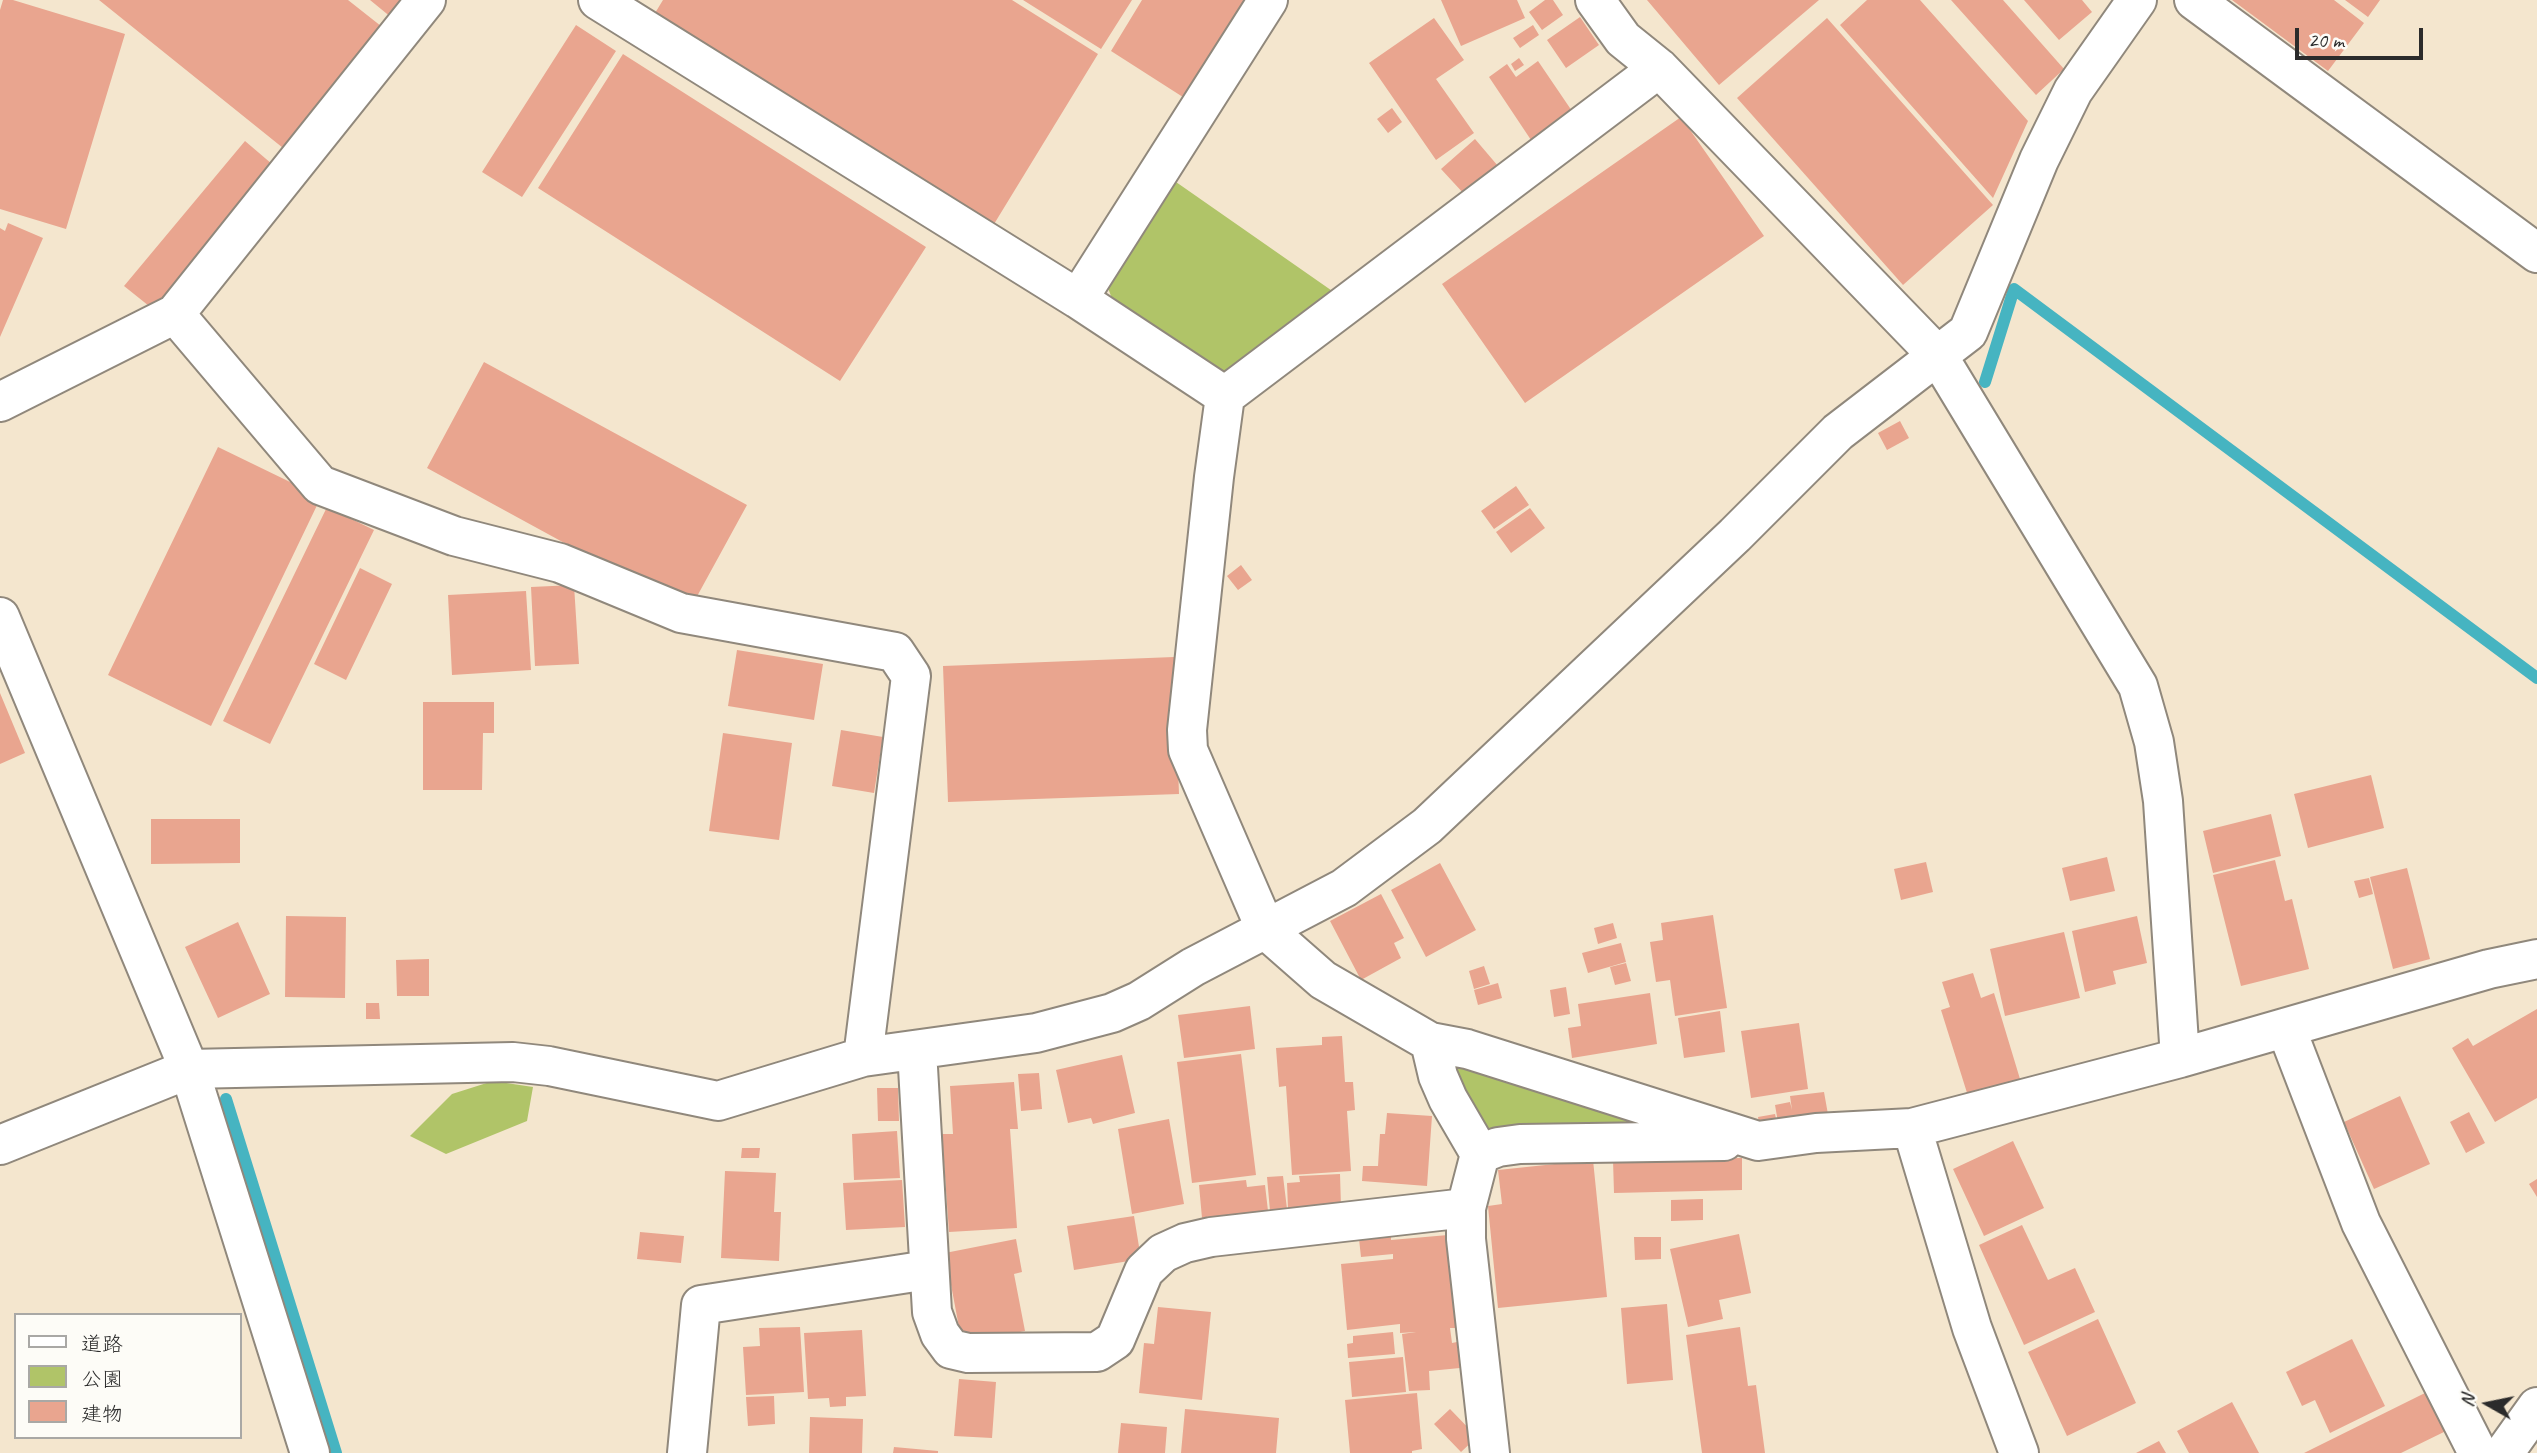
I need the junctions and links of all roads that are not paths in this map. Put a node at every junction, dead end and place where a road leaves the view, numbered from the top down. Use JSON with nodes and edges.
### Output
{"nodes":[{"id":1,"x":426,"y":0,"type":"edge"},
{"id":2,"x":598,"y":0,"type":"edge"},
{"id":3,"x":1268,"y":0,"type":"edge"},
{"id":4,"x":1595,"y":0,"type":"edge"},
{"id":5,"x":2137,"y":0,"type":"edge"},
{"id":6,"x":2194,"y":0,"type":"edge"},
{"id":7,"x":1658,"y":68,"type":"junction"},
{"id":8,"x":2537,"y":253,"type":"edge"},
{"id":9,"x":1078,"y":299,"type":"junction"},
{"id":10,"x":175,"y":314,"type":"junction"},
{"id":11,"x":1938,"y":356,"type":"junction"},
{"id":12,"x":1225,"y":396,"type":"junction"},
{"id":13,"x":0,"y":402,"type":"edge"},
{"id":14,"x":0,"y":617,"type":"edge"},
{"id":15,"x":1266,"y":930,"type":"junction"},
{"id":16,"x":2537,"y":959,"type":"edge"},
{"id":17,"x":2286,"y":1028,"type":"junction"},
{"id":18,"x":1430,"y":1042,"type":"junction"},
{"id":19,"x":917,"y":1050,"type":"junction"},
{"id":20,"x":863,"y":1057,"type":"junction"},
{"id":21,"x":2180,"y":1058,"type":"junction"},
{"id":22,"x":189,"y":1069,"type":"junction"},
{"id":23,"x":1912,"y":1128,"type":"junction"},
{"id":24,"x":1758,"y":1140,"type":"junction"},
{"id":25,"x":0,"y":1145,"type":"edge"},
{"id":26,"x":1480,"y":1154,"type":"junction"},
{"id":27,"x":1466,"y":1208,"type":"junction"},
{"id":28,"x":928,"y":1270,"type":"junction"},
{"id":29,"x":2537,"y":1407,"type":"edge"},
{"id":30,"x":310,"y":1453,"type":"edge"},
{"id":31,"x":687,"y":1453,"type":"edge"},
{"id":32,"x":1490,"y":1453,"type":"edge"},
{"id":33,"x":2019,"y":1453,"type":"edge"},
{"id":34,"x":2478,"y":1453,"type":"edge"},
{"id":35,"x":2504,"y":1453,"type":"edge"}],
"edges":[{"from":1,"to":10,"type":"street"},
{"from":2,"to":9,"type":"street"},
{"from":3,"to":9,"type":"street"},
{"from":4,"to":7,"type":"street"},
{"from":5,"to":11,"type":"street"},
{"from":6,"to":8,"type":"street"},
{"from":7,"to":11,"type":"street"},
{"from":7,"to":12,"type":"street"},
{"from":9,"to":12,"type":"street"},
{"from":10,"to":13,"type":"street"},
{"from":10,"to":20,"type":"street"},
{"from":11,"to":15,"type":"street"},
{"from":11,"to":21,"type":"street"},
{"from":12,"to":15,"type":"street"},
{"from":14,"to":22,"type":"street"},
{"from":15,"to":18,"type":"street"},
{"from":15,"to":19,"type":"street"},
{"from":16,"to":17,"type":"street"},
{"from":17,"to":21,"type":"street"},
{"from":17,"to":34,"type":"street"},
{"from":18,"to":24,"type":"street"},
{"from":18,"to":26,"type":"street"},
{"from":19,"to":20,"type":"street"},
{"from":19,"to":28,"type":"street"},
{"from":20,"to":22,"type":"street"},
{"from":21,"to":23,"type":"street"},
{"from":22,"to":25,"type":"street"},
{"from":22,"to":30,"type":"street"},
{"from":23,"to":24,"type":"street"},
{"from":23,"to":33,"type":"street"},
{"from":24,"to":26,"type":"street"},
{"from":26,"to":27,"type":"street"},
{"from":27,"to":28,"type":"street"},
{"from":27,"to":32,"type":"street"},
{"from":28,"to":31,"type":"street"},
{"from":29,"to":35,"type":"street"}]}
